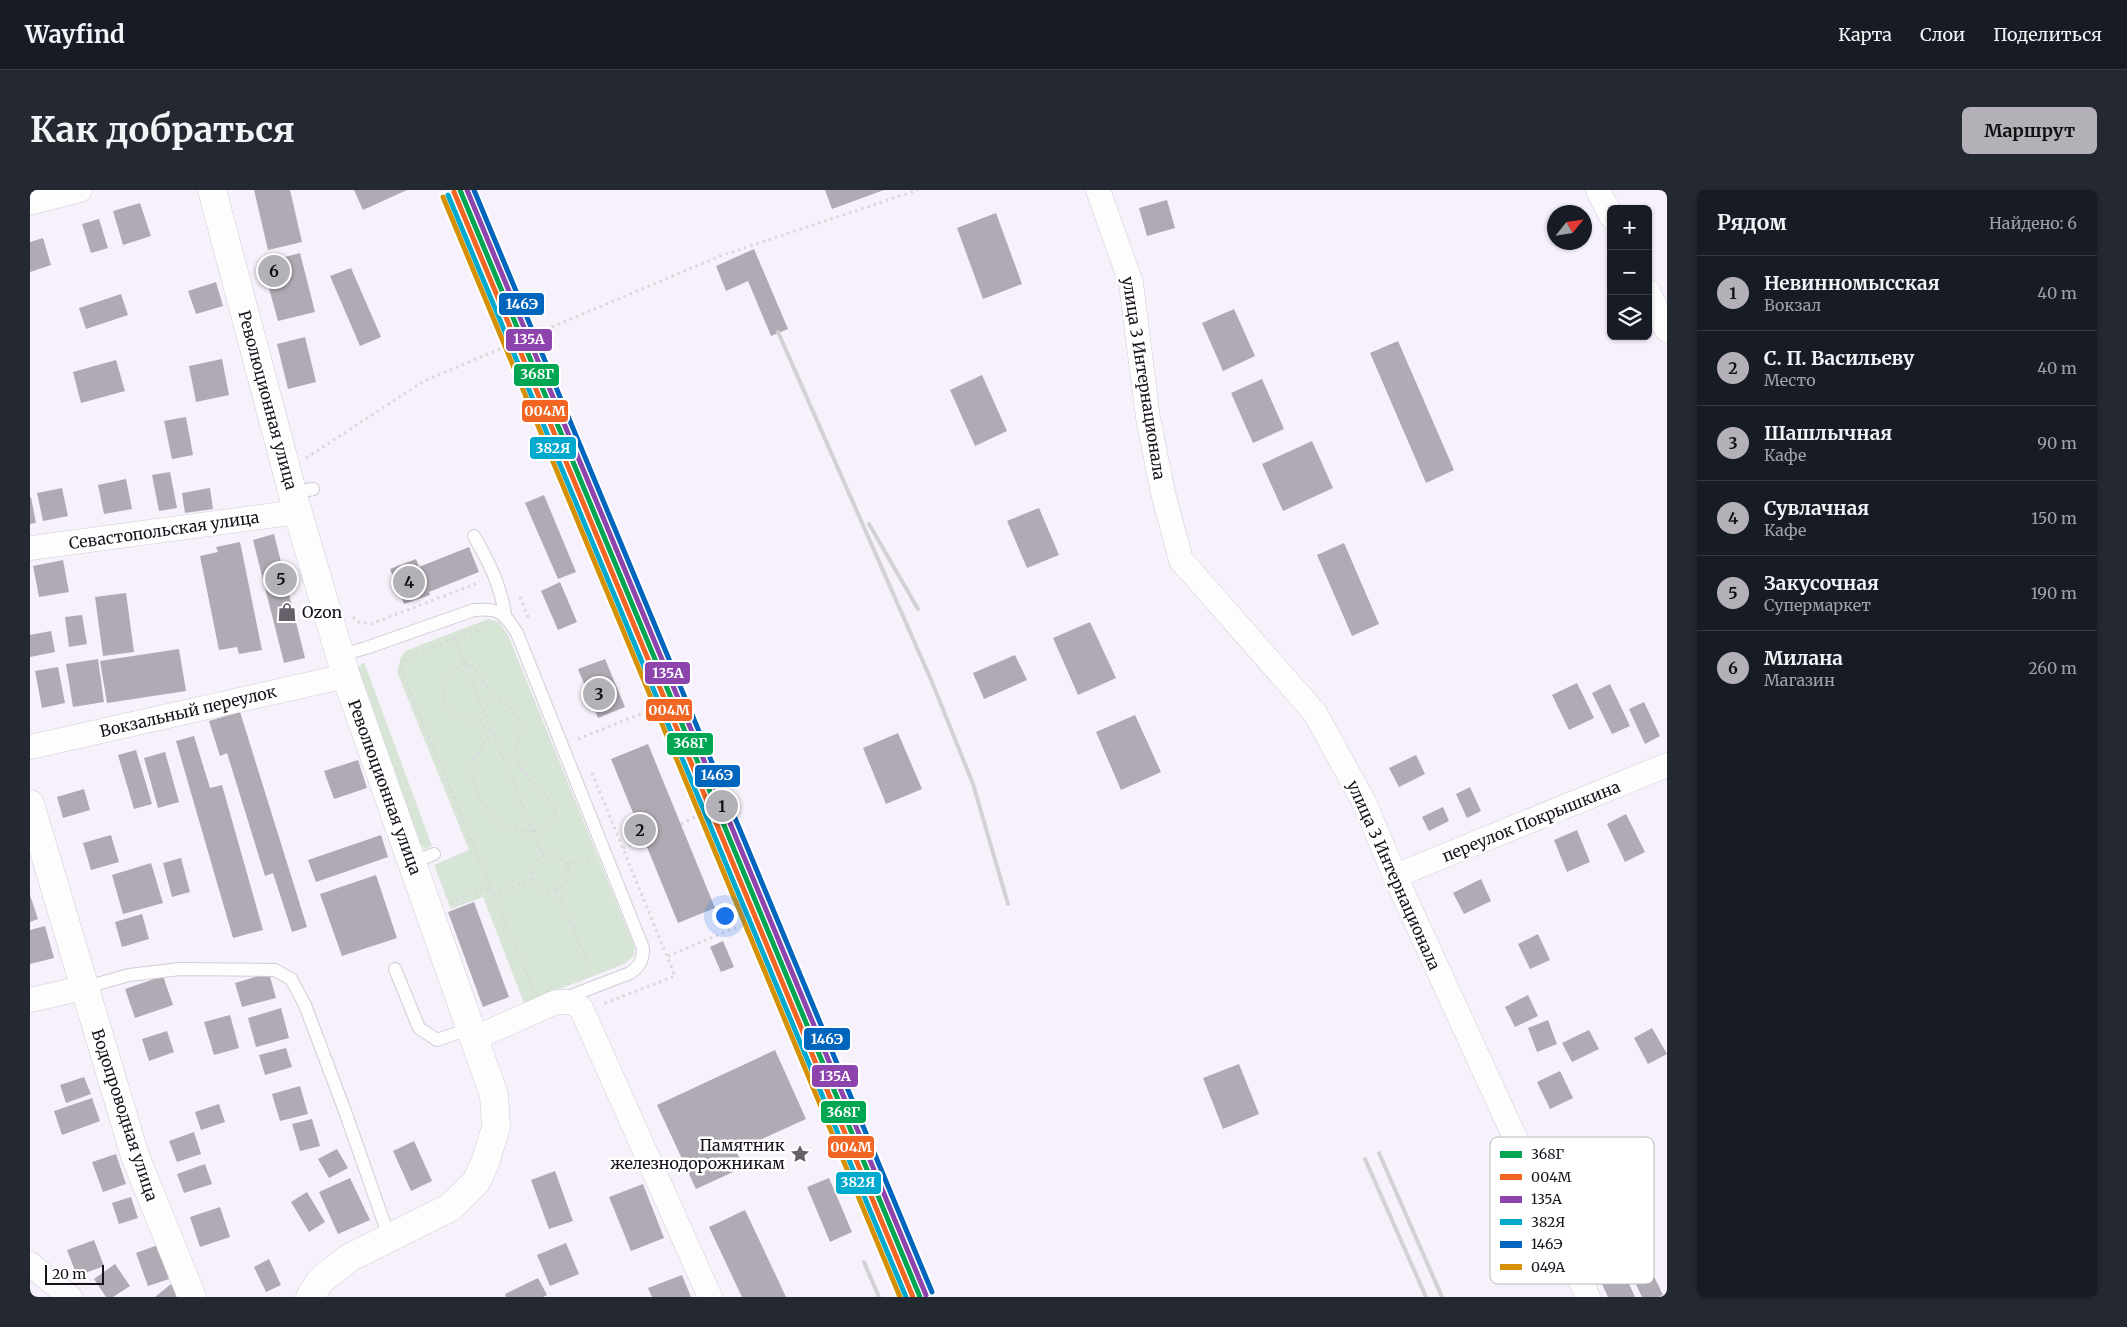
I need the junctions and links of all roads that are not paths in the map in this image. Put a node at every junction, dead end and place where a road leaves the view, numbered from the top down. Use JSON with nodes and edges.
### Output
{"nodes":[{"id":1,"x":80,"y":190,"type":"edge"},
{"id":2,"x":212,"y":190,"type":"edge"},
{"id":3,"x":1098,"y":190,"type":"edge"},
{"id":4,"x":1598,"y":190,"type":"edge"},
{"id":5,"x":30,"y":203,"type":"edge"},
{"id":6,"x":1607,"y":208,"type":"edge"},
{"id":7,"x":1650,"y":295,"type":"edge"},
{"id":8,"x":1667,"y":330,"type":"edge"},
{"id":9,"x":301,"y":498,"type":"junction"},
{"id":10,"x":474,"y":536,"type":"dead end"},
{"id":11,"x":30,"y":548,"type":"edge"},
{"id":12,"x":505,"y":614,"type":"junction"},
{"id":13,"x":343,"y":665,"type":"junction"},
{"id":14,"x":30,"y":747,"type":"edge"},
{"id":15,"x":1667,"y":765,"type":"edge"},
{"id":16,"x":30,"y":804,"type":"edge"},
{"id":17,"x":1395,"y":876,"type":"junction"},
{"id":18,"x":395,"y":968,"type":"dead end"},
{"id":19,"x":84,"y":988,"type":"junction"},
{"id":20,"x":546,"y":998,"type":"junction"},
{"id":21,"x":30,"y":1000,"type":"edge"},
{"id":22,"x":474,"y":1033,"type":"junction"},
{"id":23,"x":1515,"y":1137,"type":"edge"},
{"id":24,"x":389,"y":1238,"type":"junction"},
{"id":25,"x":30,"y":1264,"type":"edge"},
{"id":26,"x":1582,"y":1284,"type":"edge"},
{"id":27,"x":70,"y":1297,"type":"edge"},
{"id":28,"x":192,"y":1297,"type":"edge"},
{"id":29,"x":310,"y":1297,"type":"edge"},
{"id":30,"x":710,"y":1297,"type":"edge"},
{"id":31,"x":1588,"y":1297,"type":"edge"}],
"edges":[{"from":1,"to":5,"type":"street"},
{"from":2,"to":9,"type":"main road","name":"Революционная улица"},
{"from":3,"to":17,"type":"street","name":"улица 3 Интернационала"},
{"from":4,"to":6,"type":"street"},
{"from":7,"to":8,"type":"street"},
{"from":9,"to":11,"type":"street","name":"Севастопольская улица"},
{"from":9,"to":13,"type":"main road","name":"Революционная улица"},
{"from":10,"to":12,"type":"lane"},
{"from":12,"to":13,"type":"lane"},
{"from":12,"to":20,"type":"lane"},
{"from":13,"to":14,"type":"street","name":"Вокзальный переулок"},
{"from":13,"to":22,"type":"main road","name":"Революционная улица"},
{"from":15,"to":17,"type":"street","name":"переулок Покрышкина"},
{"from":16,"to":19,"type":"main road","name":"Водопроводная улица"},
{"from":17,"to":23,"type":"street","name":"улица 3 Интернационала"},
{"from":18,"to":22,"type":"lane"},
{"from":19,"to":21,"type":"street"},
{"from":19,"to":24,"type":"lane"},
{"from":19,"to":28,"type":"main road","name":"Водопроводная улица"},
{"from":20,"to":22,"type":"street"},
{"from":20,"to":30,"type":"street"},
{"from":22,"to":24,"type":"main road","name":"Революционная улица"},
{"from":24,"to":29,"type":"main road","name":"Революционная улица"},
{"from":25,"to":27,"type":"street"},
{"from":26,"to":31,"type":"street","name":"улица 3 Интернационала"}]}
